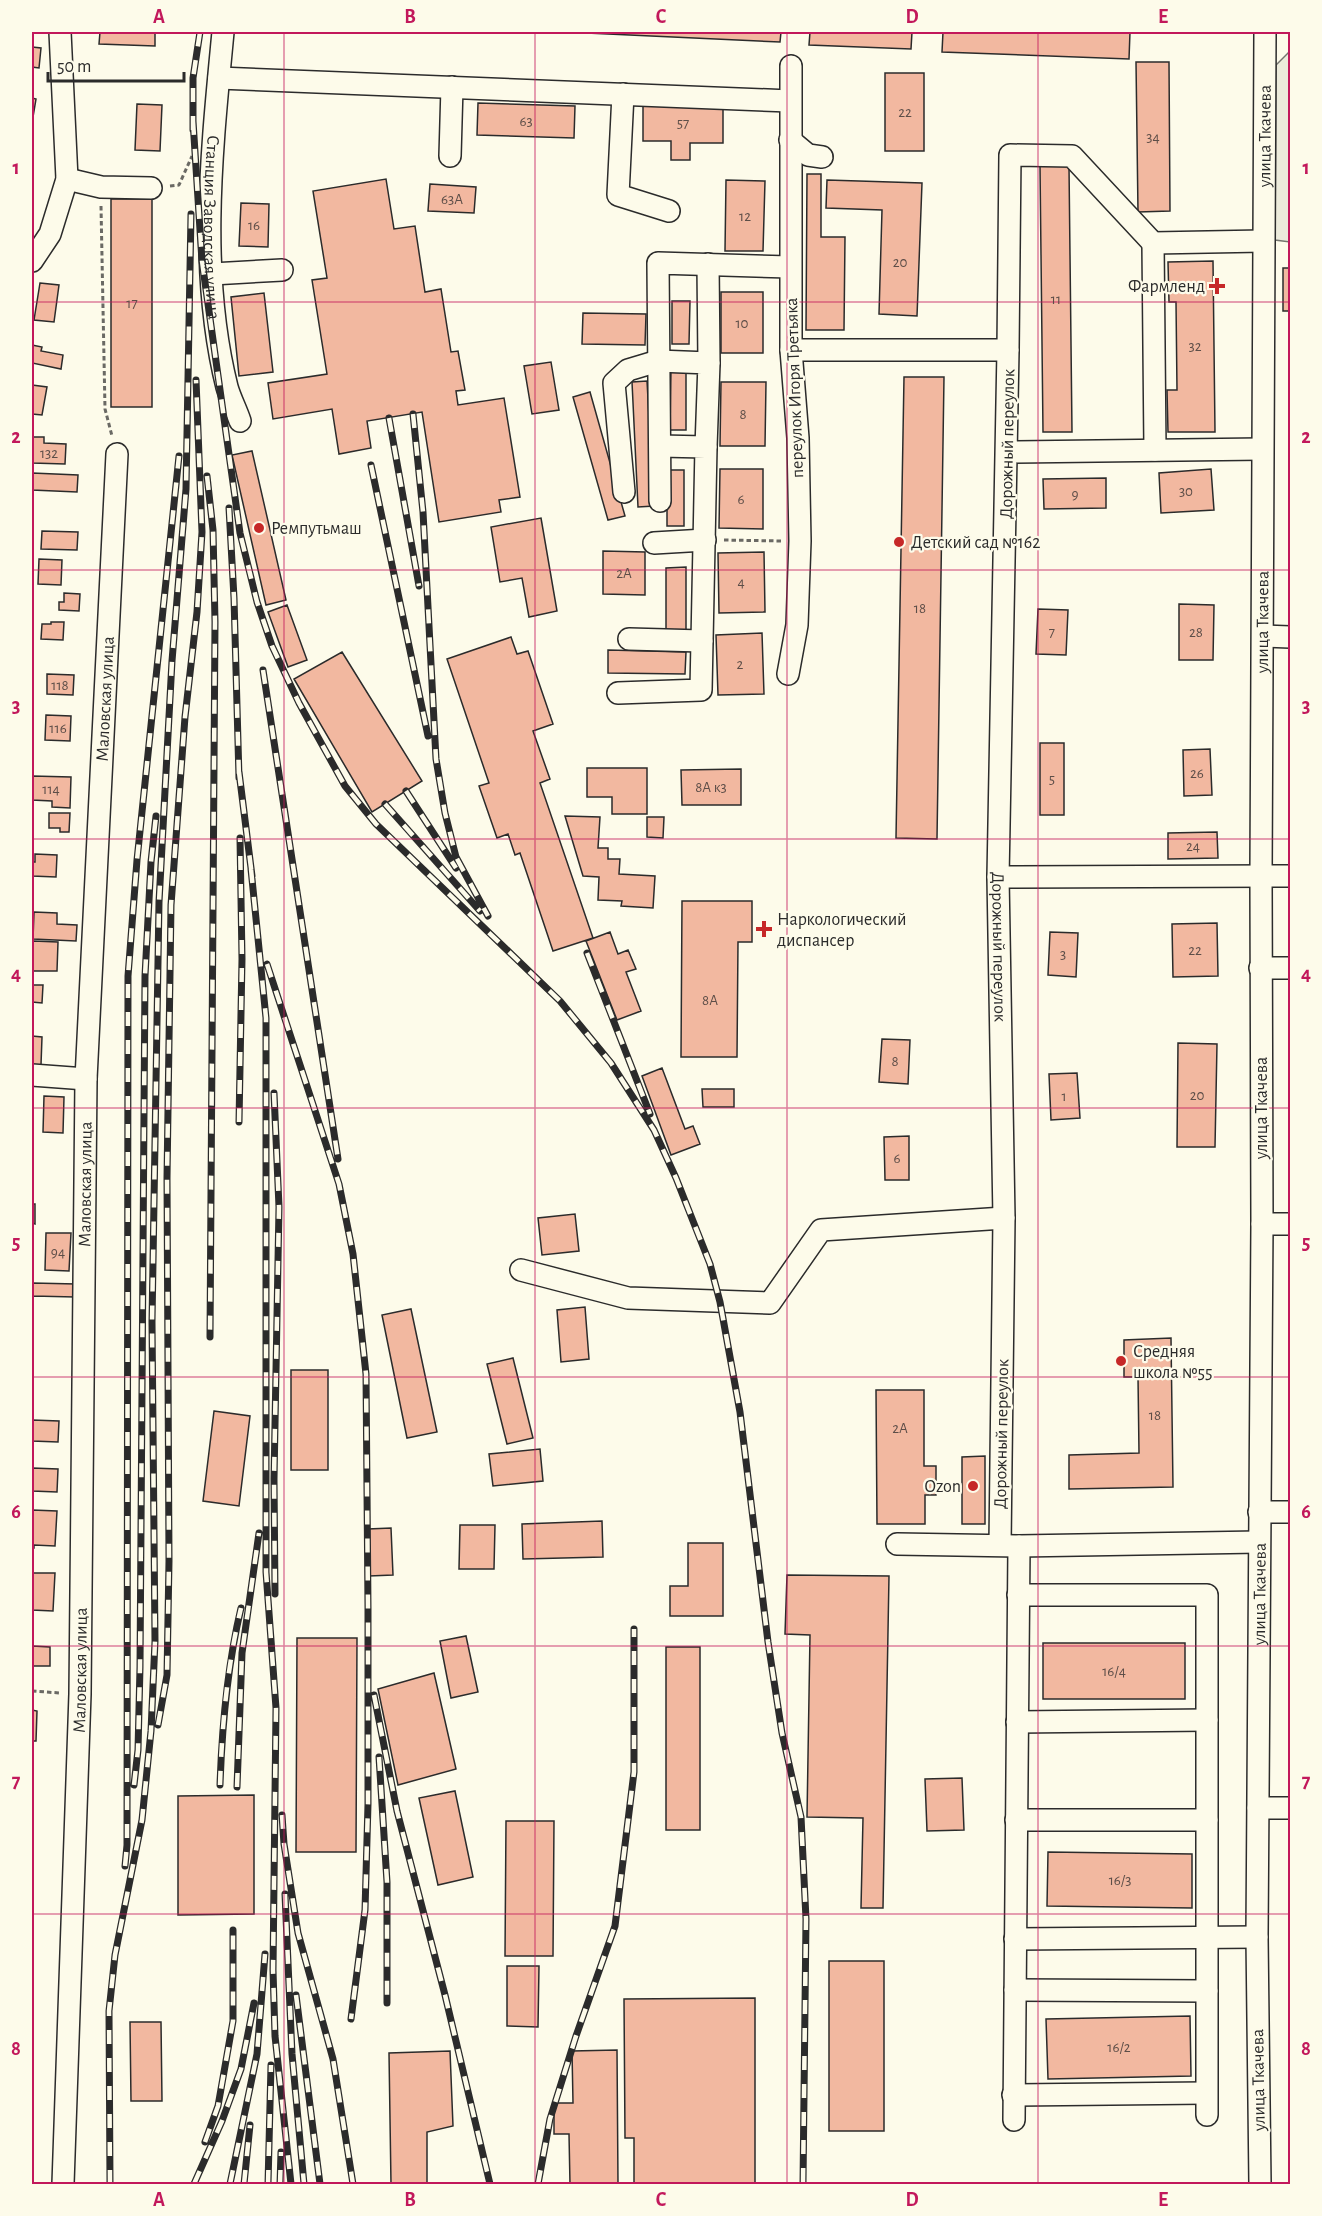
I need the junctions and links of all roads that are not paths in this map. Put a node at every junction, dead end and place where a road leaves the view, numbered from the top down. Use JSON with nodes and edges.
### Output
{"nodes":[{"id":1,"x":60,"y":32,"type":"edge"},
{"id":2,"x":223,"y":32,"type":"edge"},
{"id":3,"x":1265,"y":32,"type":"edge"},
{"id":4,"x":791,"y":66,"type":"dead end"},
{"id":5,"x":219,"y":78,"type":"junction"},
{"id":6,"x":452,"y":87,"type":"junction"},
{"id":7,"x":623,"y":94,"type":"junction"},
{"id":8,"x":790,"y":101,"type":"junction"},
{"id":9,"x":790,"y":140,"type":"junction"},
{"id":10,"x":450,"y":156,"type":"dead end"},
{"id":11,"x":822,"y":157,"type":"dead end"},
{"id":12,"x":67,"y":179,"type":"junction"},
{"id":13,"x":151,"y":188,"type":"road end"},
{"id":14,"x":669,"y":211,"type":"dead end"},
{"id":15,"x":1263,"y":241,"type":"junction"},
{"id":16,"x":1153,"y":243,"type":"junction"},
{"id":17,"x":32,"y":261,"type":"edge"},
{"id":18,"x":708,"y":264,"type":"junction"},
{"id":19,"x":790,"y":267,"type":"junction"},
{"id":20,"x":282,"y":270,"type":"dead end"},
{"id":21,"x":212,"y":274,"type":"junction"},
{"id":22,"x":791,"y":350,"type":"junction"},
{"id":23,"x":1008,"y":350,"type":"junction"},
{"id":24,"x":658,"y":361,"type":"junction"},
{"id":25,"x":709,"y":363,"type":"junction"},
{"id":26,"x":240,"y":420,"type":"dead end"},
{"id":27,"x":660,"y":446,"type":"junction"},
{"id":28,"x":706,"y":447,"type":"junction"},
{"id":29,"x":1262,"y":449,"type":"junction"},
{"id":30,"x":1155,"y":450,"type":"junction"},
{"id":31,"x":1007,"y":452,"type":"junction"},
{"id":32,"x":117,"y":454,"type":"road end"},
{"id":33,"x":624,"y":492,"type":"dead end"},
{"id":34,"x":660,"y":501,"type":"dead end"},
{"id":35,"x":705,"y":540,"type":"junction"},
{"id":36,"x":654,"y":543,"type":"dead end"},
{"id":37,"x":1263,"y":636,"type":"junction"},
{"id":38,"x":1290,"y":636,"type":"edge"},
{"id":39,"x":629,"y":639,"type":"dead end"},
{"id":40,"x":702,"y":641,"type":"junction"},
{"id":41,"x":788,"y":674,"type":"dead end"},
{"id":42,"x":618,"y":693,"type":"dead end"},
{"id":43,"x":1261,"y":876,"type":"junction"},
{"id":44,"x":1290,"y":876,"type":"edge"},
{"id":45,"x":998,"y":877,"type":"junction"},
{"id":46,"x":1260,"y":968,"type":"junction"},
{"id":47,"x":1290,"y":968,"type":"edge"},
{"id":48,"x":32,"y":1075,"type":"edge"},
{"id":49,"x":86,"y":1079,"type":"junction"},
{"id":50,"x":1004,"y":1218,"type":"junction"},
{"id":51,"x":1262,"y":1224,"type":"junction"},
{"id":52,"x":1290,"y":1224,"type":"edge"},
{"id":53,"x":521,"y":1270,"type":"dead end"},
{"id":54,"x":1259,"y":1512,"type":"junction"},
{"id":55,"x":1290,"y":1512,"type":"edge"},
{"id":56,"x":1259,"y":1542,"type":"junction"},
{"id":57,"x":897,"y":1544,"type":"dead end"},
{"id":58,"x":1009,"y":1546,"type":"junction"},
{"id":59,"x":1018,"y":1595,"type":"junction"},
{"id":60,"x":1207,"y":1720,"type":"junction"},
{"id":61,"x":1017,"y":1722,"type":"junction"},
{"id":62,"x":1257,"y":1808,"type":"junction"},
{"id":63,"x":1290,"y":1808,"type":"edge"},
{"id":64,"x":1016,"y":1820,"type":"junction"},
{"id":65,"x":1207,"y":1820,"type":"junction"},
{"id":66,"x":1207,"y":1937,"type":"junction"},
{"id":67,"x":1257,"y":1937,"type":"junction"},
{"id":68,"x":1015,"y":1938,"type":"junction"},
{"id":69,"x":1015,"y":1990,"type":"junction"},
{"id":70,"x":1207,"y":1991,"type":"junction"},
{"id":71,"x":1206,"y":2093,"type":"junction"},
{"id":72,"x":1013,"y":2095,"type":"junction"},
{"id":73,"x":1207,"y":2115,"type":"dead end"},
{"id":74,"x":1014,"y":2120,"type":"dead end"},
{"id":75,"x":63,"y":2184,"type":"edge"},
{"id":76,"x":1260,"y":2184,"type":"edge"}],
"edges":[{"from":1,"to":12,"type":"street"},
{"from":2,"to":5,"type":"street","name":"Станция Заводская улица"},
{"from":3,"to":15,"type":"street","name":"улица Ткачева"},
{"from":4,"to":8,"type":"street","name":"переулок Игоря Третьяка"},
{"from":5,"to":6,"type":"street"},
{"from":5,"to":21,"type":"street","name":"Станция Заводская улица"},
{"from":6,"to":7,"type":"street"},
{"from":6,"to":10,"type":"street"},
{"from":7,"to":8,"type":"street"},
{"from":7,"to":14,"type":"street"},
{"from":8,"to":9,"type":"street","name":"переулок Игоря Третьяка"},
{"from":9,"to":11,"type":"street"},
{"from":9,"to":19,"type":"street","name":"переулок Игоря Третьяка"},
{"from":12,"to":13,"type":"street"},
{"from":12,"to":17,"type":"street"},
{"from":15,"to":16,"type":"street"},
{"from":15,"to":29,"type":"street","name":"улица Ткачева"},
{"from":16,"to":23,"type":"street","name":"Дорожный переулок"},
{"from":16,"to":30,"type":"street"},
{"from":18,"to":19,"type":"street"},
{"from":18,"to":24,"type":"street"},
{"from":18,"to":25,"type":"street"},
{"from":19,"to":22,"type":"street","name":"переулок Игоря Третьяка"},
{"from":20,"to":21,"type":"street"},
{"from":21,"to":26,"type":"street","name":"Станция Заводская улица"},
{"from":22,"to":23,"type":"street","name":"Дорожный переулок"},
{"from":22,"to":41,"type":"street","name":"переулок Игоря Третьяка"},
{"from":23,"to":31,"type":"street","name":"Дорожный переулок"},
{"from":24,"to":25,"type":"street"},
{"from":24,"to":27,"type":"street"},
{"from":24,"to":33,"type":"street"},
{"from":25,"to":28,"type":"street"},
{"from":27,"to":28,"type":"street"},
{"from":27,"to":34,"type":"street"},
{"from":28,"to":35,"type":"street"},
{"from":29,"to":30,"type":"street"},
{"from":29,"to":37,"type":"street","name":"улица Ткачева"},
{"from":30,"to":31,"type":"street"},
{"from":31,"to":45,"type":"street","name":"Дорожный переулок"},
{"from":32,"to":49,"type":"street","name":"Маловская улица"},
{"from":35,"to":36,"type":"street"},
{"from":35,"to":40,"type":"street"},
{"from":37,"to":38,"type":"street"},
{"from":37,"to":43,"type":"street","name":"улица Ткачева"},
{"from":39,"to":40,"type":"street"},
{"from":40,"to":42,"type":"street"},
{"from":43,"to":44,"type":"street"},
{"from":43,"to":45,"type":"street"},
{"from":43,"to":46,"type":"street","name":"улица Ткачева"},
{"from":45,"to":50,"type":"street","name":"Дорожный переулок"},
{"from":46,"to":47,"type":"street"},
{"from":46,"to":51,"type":"street","name":"улица Ткачева"},
{"from":48,"to":49,"type":"street"},
{"from":49,"to":75,"type":"street","name":"Маловская улица"},
{"from":50,"to":53,"type":"street"},
{"from":50,"to":58,"type":"street","name":"Дорожный переулок"},
{"from":51,"to":52,"type":"street"},
{"from":51,"to":54,"type":"street","name":"улица Ткачева"},
{"from":54,"to":55,"type":"street"},
{"from":54,"to":56,"type":"street","name":"улица Ткачева"},
{"from":56,"to":58,"type":"street"},
{"from":56,"to":62,"type":"street","name":"улица Ткачева"},
{"from":57,"to":58,"type":"street"},
{"from":58,"to":59,"type":"street","name":"Дорожный переулок"},
{"from":59,"to":60,"type":"street"},
{"from":59,"to":61,"type":"street","name":"Дорожный переулок"},
{"from":60,"to":61,"type":"street"},
{"from":60,"to":65,"type":"street"},
{"from":61,"to":64,"type":"street","name":"Дорожный переулок"},
{"from":62,"to":63,"type":"street"},
{"from":62,"to":67,"type":"street","name":"улица Ткачева"},
{"from":64,"to":65,"type":"street"},
{"from":64,"to":68,"type":"street","name":"Дорожный переулок"},
{"from":65,"to":66,"type":"street"},
{"from":66,"to":67,"type":"street"},
{"from":66,"to":68,"type":"street"},
{"from":66,"to":70,"type":"street"},
{"from":67,"to":76,"type":"street","name":"улица Ткачева"},
{"from":68,"to":69,"type":"street","name":"Дорожный переулок"},
{"from":69,"to":70,"type":"street"},
{"from":69,"to":72,"type":"street","name":"Дорожный переулок"},
{"from":70,"to":71,"type":"street"},
{"from":71,"to":72,"type":"street"},
{"from":71,"to":73,"type":"street"},
{"from":72,"to":74,"type":"street","name":"Дорожный переулок"}]}
